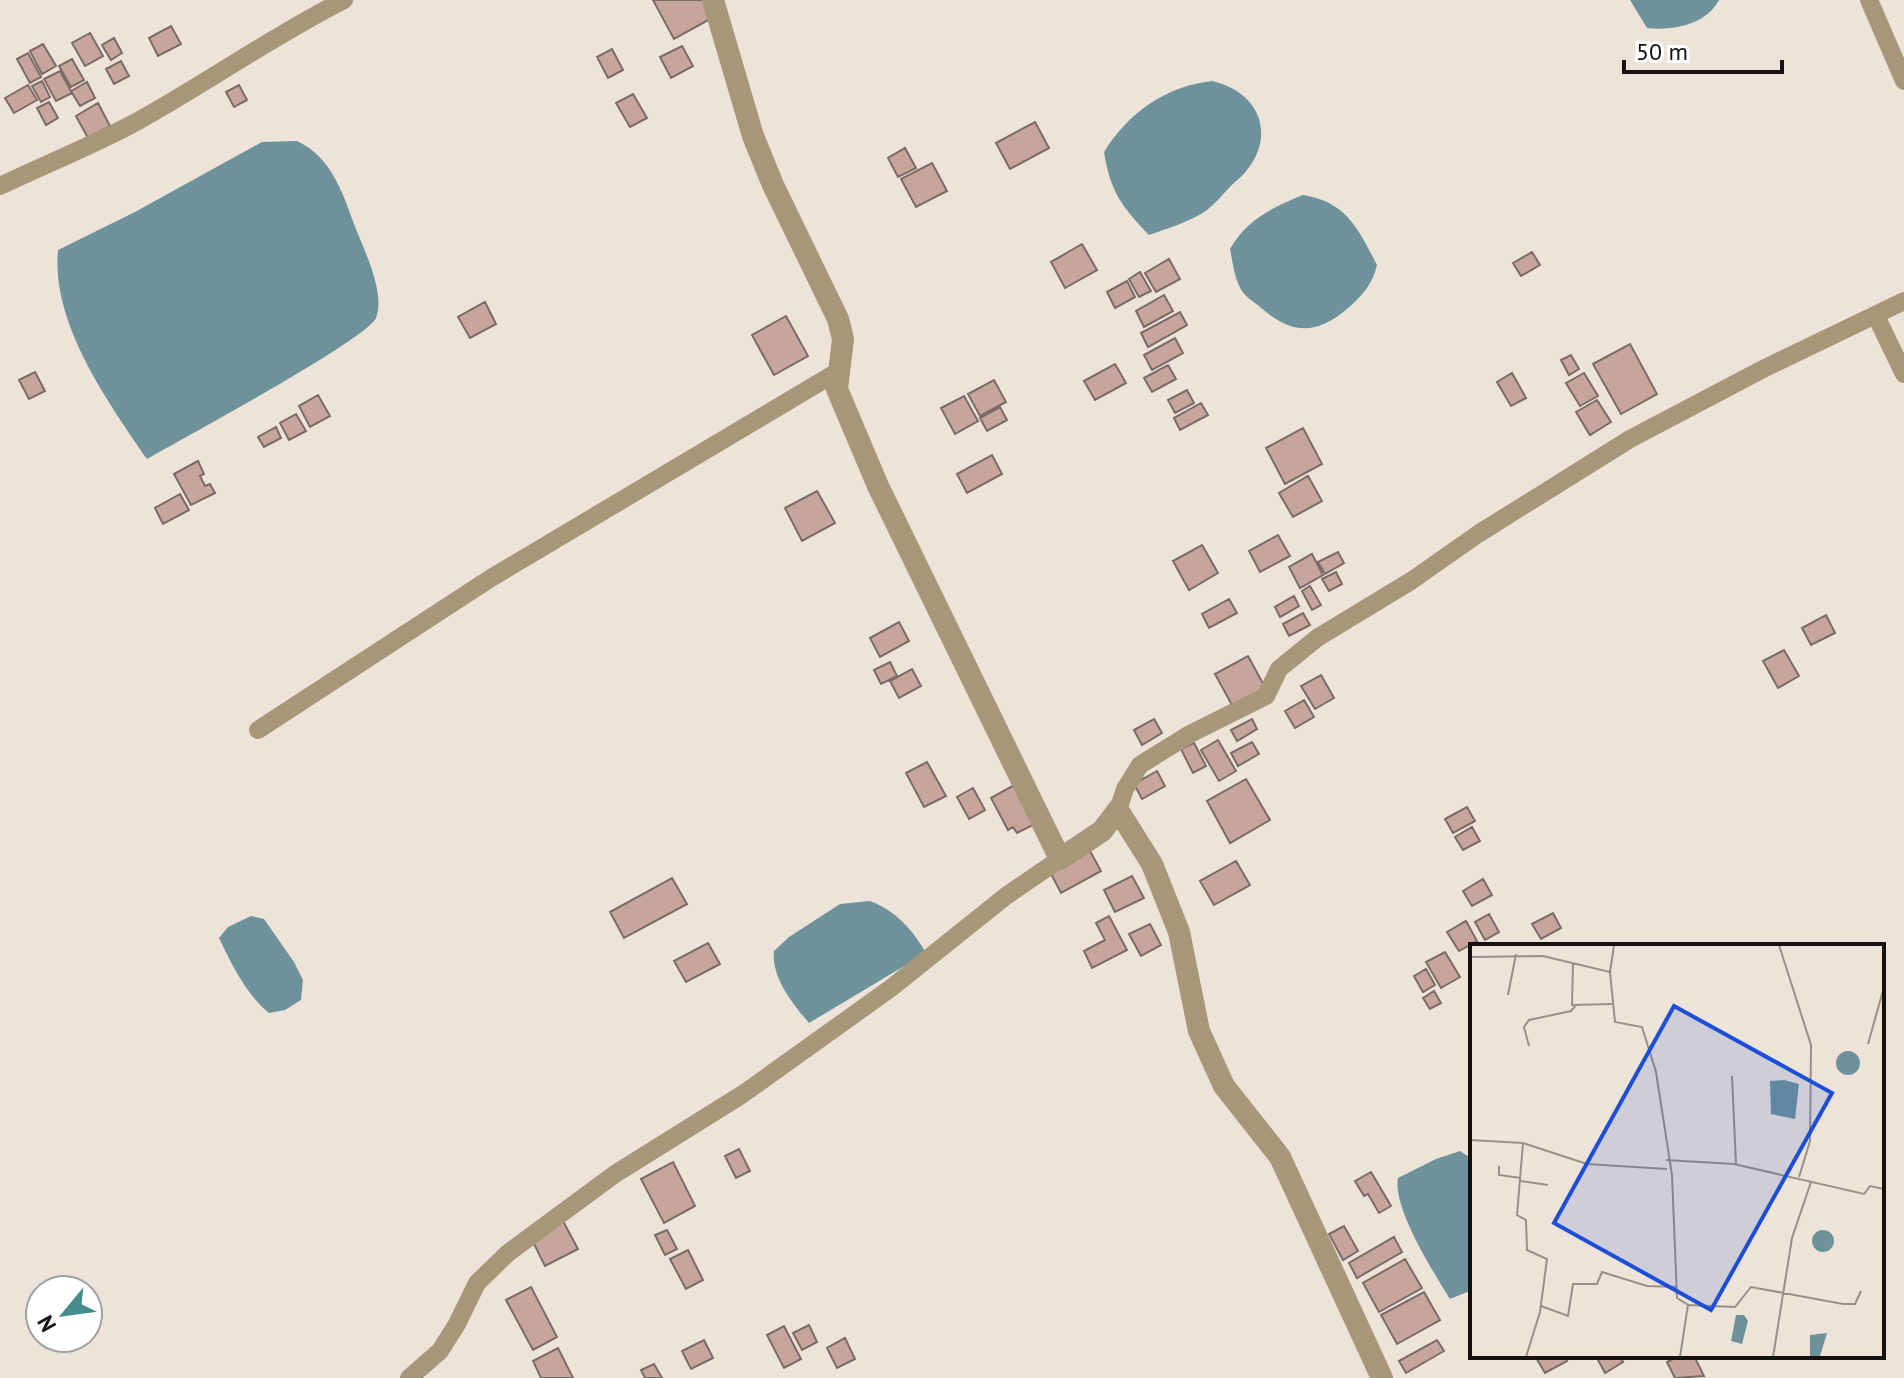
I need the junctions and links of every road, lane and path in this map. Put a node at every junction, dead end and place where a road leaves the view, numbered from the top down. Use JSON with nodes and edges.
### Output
{"nodes":[{"id":1,"x":344,"y":0,"type":"edge"},
{"id":2,"x":713,"y":0,"type":"edge"},
{"id":3,"x":1869,"y":0,"type":"edge"},
{"id":4,"x":1904,"y":81,"type":"edge"},
{"id":5,"x":0,"y":186,"type":"edge"},
{"id":6,"x":1904,"y":301,"type":"edge"},
{"id":7,"x":1876,"y":316,"type":"junction"},
{"id":8,"x":837,"y":372,"type":"junction"},
{"id":9,"x":1904,"y":374,"type":"edge"},
{"id":10,"x":258,"y":730,"type":"dead end"},
{"id":11,"x":1118,"y":810,"type":"junction"},
{"id":12,"x":1060,"y":859,"type":"junction"},
{"id":13,"x":409,"y":1378,"type":"edge"},
{"id":14,"x":1382,"y":1378,"type":"edge"}],
"edges":[{"from":1,"to":5,"type":"street"},
{"from":2,"to":8,"type":"street"},
{"from":3,"to":4,"type":"street"},
{"from":6,"to":7,"type":"street"},
{"from":7,"to":9,"type":"street"},
{"from":7,"to":11,"type":"street"},
{"from":8,"to":10,"type":"street"},
{"from":8,"to":12,"type":"street"},
{"from":11,"to":12,"type":"street"},
{"from":11,"to":14,"type":"street"},
{"from":12,"to":13,"type":"street"}]}
